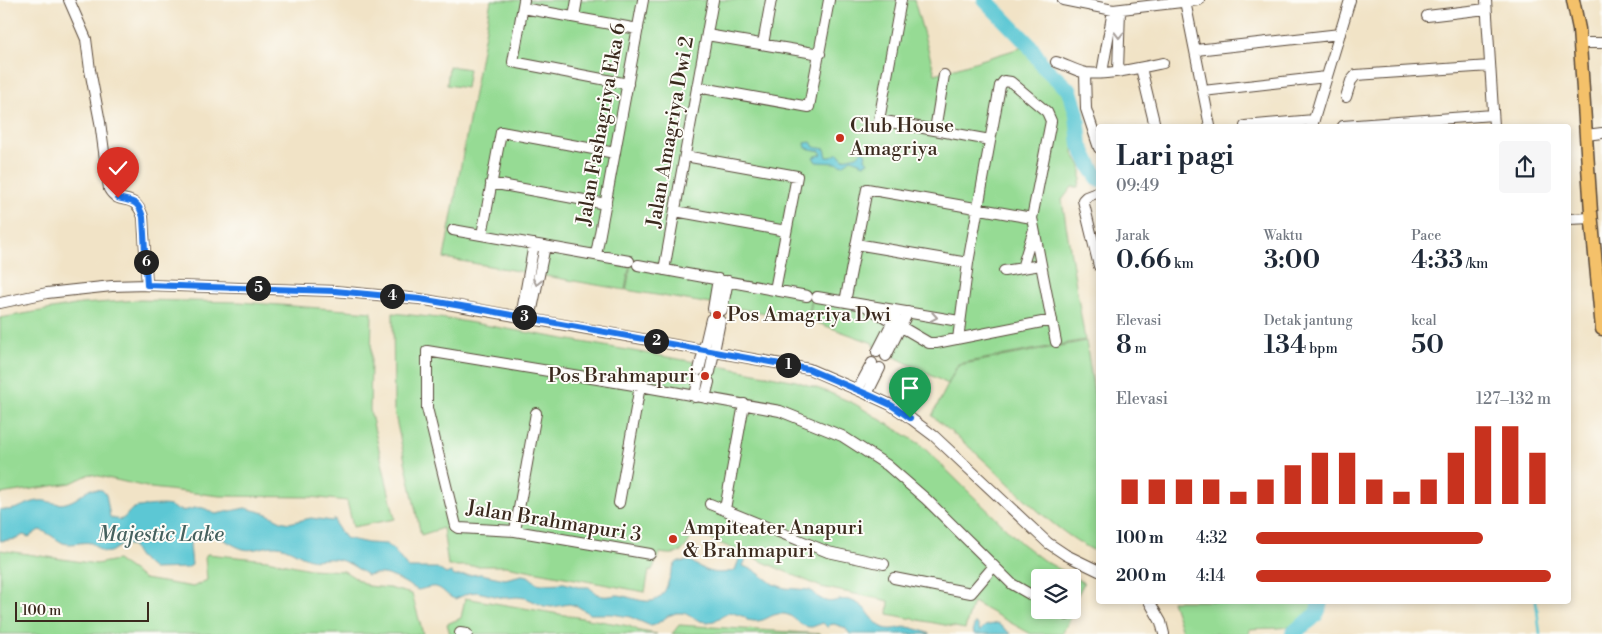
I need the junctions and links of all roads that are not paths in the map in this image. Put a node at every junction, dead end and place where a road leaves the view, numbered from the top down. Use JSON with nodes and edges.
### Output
{"nodes":[{"id":1,"x":69,"y":0,"type":"edge"},
{"id":2,"x":577,"y":0,"type":"edge"},
{"id":3,"x":643,"y":0,"type":"edge"},
{"id":4,"x":713,"y":0,"type":"edge"},
{"id":5,"x":771,"y":0,"type":"edge"},
{"id":6,"x":829,"y":0,"type":"edge"},
{"id":7,"x":901,"y":0,"type":"edge"},
{"id":8,"x":1063,"y":0,"type":"edge"},
{"id":9,"x":1198,"y":0,"type":"edge"},
{"id":10,"x":1350,"y":0,"type":"edge"},
{"id":11,"x":1573,"y":0,"type":"edge"},
{"id":12,"x":1186,"y":1,"type":"junction"},
{"id":13,"x":524,"y":4,"type":"edge"},
{"id":14,"x":1486,"y":4,"type":"edge"},
{"id":15,"x":1116,"y":10,"type":"junction"},
{"id":16,"x":1427,"y":16,"type":"dead end"},
{"id":17,"x":574,"y":17,"type":"junction"},
{"id":18,"x":638,"y":29,"type":"junction"},
{"id":19,"x":1340,"y":34,"type":"junction"},
{"id":20,"x":707,"y":35,"type":"junction"},
{"id":21,"x":1581,"y":43,"type":"junction"},
{"id":22,"x":1602,"y":43,"type":"edge"},
{"id":23,"x":763,"y":44,"type":"junction"},
{"id":24,"x":1196,"y":50,"type":"junction"},
{"id":25,"x":820,"y":54,"type":"junction"},
{"id":26,"x":1056,"y":62,"type":"dead end"},
{"id":27,"x":1163,"y":63,"type":"dead end"},
{"id":28,"x":1490,"y":66,"type":"junction"},
{"id":29,"x":1141,"y":68,"type":"junction"},
{"id":30,"x":1118,"y":70,"type":"junction"},
{"id":31,"x":1085,"y":73,"type":"junction"},
{"id":32,"x":1102,"y":73,"type":"junction"},
{"id":33,"x":944,"y":75,"type":"dead end"},
{"id":34,"x":1326,"y":76,"type":"junction"},
{"id":35,"x":628,"y":84,"type":"junction"},
{"id":36,"x":698,"y":87,"type":"junction"},
{"id":37,"x":1203,"y":91,"type":"junction"},
{"id":38,"x":1346,"y":97,"type":"dead end"},
{"id":39,"x":1494,"y":115,"type":"junction"},
{"id":40,"x":1313,"y":123,"type":"edge"},
{"id":41,"x":1155,"y":124,"type":"edge"},
{"id":42,"x":1210,"y":124,"type":"edge"},
{"id":43,"x":1290,"y":124,"type":"edge"},
{"id":44,"x":1370,"y":124,"type":"edge"},
{"id":45,"x":1494,"y":124,"type":"edge"},
{"id":46,"x":934,"y":130,"type":"junction"},
{"id":47,"x":1602,"y":134,"type":"edge"},
{"id":48,"x":1586,"y":135,"type":"junction"},
{"id":49,"x":1096,"y":139,"type":"edge"},
{"id":50,"x":990,"y":140,"type":"junction"},
{"id":51,"x":615,"y":152,"type":"junction"},
{"id":52,"x":685,"y":156,"type":"junction"},
{"id":53,"x":491,"y":183,"type":"junction"},
{"id":54,"x":1096,"y":193,"type":"edge"},
{"id":55,"x":606,"y":204,"type":"junction"},
{"id":56,"x":978,"y":210,"type":"junction"},
{"id":57,"x":675,"y":211,"type":"junction"},
{"id":58,"x":1571,"y":214,"type":"edge"},
{"id":59,"x":1592,"y":215,"type":"junction"},
{"id":60,"x":1571,"y":219,"type":"edge"},
{"id":61,"x":1033,"y":223,"type":"junction"},
{"id":62,"x":453,"y":230,"type":"dead end"},
{"id":63,"x":786,"y":231,"type":"junction"},
{"id":64,"x":1598,"y":234,"type":"edge"},
{"id":65,"x":482,"y":235,"type":"junction"},
{"id":66,"x":534,"y":244,"type":"junction"},
{"id":67,"x":856,"y":244,"type":"junction"},
{"id":68,"x":546,"y":246,"type":"junction"},
{"id":69,"x":1096,"y":254,"type":"edge"},
{"id":70,"x":596,"y":255,"type":"junction"},
{"id":71,"x":968,"y":263,"type":"junction"},
{"id":72,"x":1042,"y":265,"type":"junction"},
{"id":73,"x":1022,"y":268,"type":"junction"},
{"id":74,"x":664,"y":270,"type":"junction"},
{"id":75,"x":1004,"y":271,"type":"dead end"},
{"id":76,"x":723,"y":280,"type":"junction"},
{"id":77,"x":147,"y":285,"type":"junction"},
{"id":78,"x":775,"y":290,"type":"junction"},
{"id":79,"x":845,"y":302,"type":"junction"},
{"id":80,"x":0,"y":303,"type":"edge"},
{"id":81,"x":864,"y":305,"type":"junction"},
{"id":82,"x":898,"y":310,"type":"junction"},
{"id":83,"x":908,"y":312,"type":"junction"},
{"id":84,"x":716,"y":315,"type":"junction"},
{"id":85,"x":525,"y":318,"type":"junction"},
{"id":86,"x":1052,"y":320,"type":"junction"},
{"id":87,"x":893,"y":321,"type":"junction"},
{"id":88,"x":959,"y":321,"type":"junction"},
{"id":89,"x":902,"y":327,"type":"junction"},
{"id":90,"x":1602,"y":329,"type":"edge"},
{"id":91,"x":958,"y":339,"type":"junction"},
{"id":92,"x":1056,"y":342,"type":"dead end"},
{"id":93,"x":703,"y":350,"type":"junction"},
{"id":94,"x":714,"y":352,"type":"junction"},
{"id":95,"x":876,"y":365,"type":"dead end"},
{"id":96,"x":640,"y":386,"type":"junction"},
{"id":97,"x":863,"y":391,"type":"junction"},
{"id":98,"x":695,"y":397,"type":"junction"},
{"id":99,"x":705,"y":398,"type":"junction"},
{"id":100,"x":744,"y":404,"type":"junction"},
{"id":101,"x":536,"y":413,"type":"dead end"},
{"id":102,"x":619,"y":503,"type":"dead end"},
{"id":103,"x":710,"y":504,"type":"dead end"},
{"id":104,"x":725,"y":509,"type":"junction"},
{"id":105,"x":515,"y":531,"type":"junction"},
{"id":106,"x":650,"y":554,"type":"dead end"},
{"id":107,"x":884,"y":564,"type":"dead end"},
{"id":108,"x":994,"y":566,"type":"junction"},
{"id":109,"x":1096,"y":569,"type":"edge"},
{"id":110,"x":894,"y":578,"type":"dead end"},
{"id":111,"x":1031,"y":595,"type":"edge"},
{"id":112,"x":1151,"y":604,"type":"edge"},
{"id":113,"x":1164,"y":634,"type":"edge"}],
"edges":[{"from":1,"to":77,"type":"street"},
{"from":2,"to":17,"type":"street"},
{"from":3,"to":18,"type":"street","name":"Jalan Fashagriya Eka 6"},
{"from":4,"to":20,"type":"street","name":"Jalan Amagriya Dwi 2"},
{"from":5,"to":23,"type":"street"},
{"from":6,"to":25,"type":"street"},
{"from":7,"to":46,"type":"street"},
{"from":8,"to":15,"type":"street"},
{"from":9,"to":12,"type":"street"},
{"from":10,"to":19,"type":"street"},
{"from":11,"to":21,"type":"main road"},
{"from":12,"to":15,"type":"street"},
{"from":12,"to":24,"type":"street"},
{"from":13,"to":17,"type":"street"},
{"from":13,"to":35,"type":"street"},
{"from":14,"to":16,"type":"street"},
{"from":14,"to":28,"type":"street"},
{"from":15,"to":30,"type":"street","one_way":true},
{"from":15,"to":32,"type":"street"},
{"from":17,"to":18,"type":"street"},
{"from":18,"to":35,"type":"street","name":"Jalan Fashagriya Eka 6"},
{"from":19,"to":24,"type":"street"},
{"from":19,"to":34,"type":"street"},
{"from":20,"to":23,"type":"street"},
{"from":20,"to":36,"type":"street","name":"Jalan Amagriya Dwi 2"},
{"from":21,"to":22,"type":"street"},
{"from":21,"to":48,"type":"main road"},
{"from":23,"to":25,"type":"street"},
{"from":24,"to":37,"type":"street"},
{"from":25,"to":36,"type":"street"},
{"from":26,"to":31,"type":"street"},
{"from":27,"to":29,"type":"street"},
{"from":28,"to":38,"type":"street"},
{"from":28,"to":39,"type":"street"},
{"from":29,"to":30,"type":"street"},
{"from":29,"to":41,"type":"street"},
{"from":30,"to":32,"type":"street"},
{"from":31,"to":32,"type":"street"},
{"from":31,"to":49,"type":"street"},
{"from":33,"to":46,"type":"street"},
{"from":34,"to":37,"type":"street"},
{"from":34,"to":40,"type":"street"},
{"from":35,"to":51,"type":"street","name":"Jalan Fashagriya Eka 6"},
{"from":36,"to":52,"type":"street","name":"Jalan Amagriya Dwi 2"},
{"from":37,"to":42,"type":"street"},
{"from":39,"to":44,"type":"street"},
{"from":39,"to":45,"type":"street"},
{"from":40,"to":43,"type":"street"},
{"from":46,"to":50,"type":"street"},
{"from":47,"to":48,"type":"street"},
{"from":48,"to":59,"type":"main road"},
{"from":50,"to":56,"type":"street"},
{"from":50,"to":61,"type":"street"},
{"from":51,"to":53,"type":"street"},
{"from":51,"to":55,"type":"street","name":"Jalan Fashagriya Eka 6"},
{"from":52,"to":57,"type":"street","name":"Jalan Amagriya Dwi 2"},
{"from":52,"to":63,"type":"street"},
{"from":53,"to":55,"type":"street"},
{"from":53,"to":65,"type":"street"},
{"from":54,"to":69,"type":"street"},
{"from":55,"to":70,"type":"street","name":"Jalan Fashagriya Eka 6"},
{"from":56,"to":61,"type":"street"},
{"from":56,"to":67,"type":"street"},
{"from":56,"to":71,"type":"street"},
{"from":57,"to":63,"type":"street"},
{"from":57,"to":74,"type":"street","name":"Jalan Amagriya Dwi 2"},
{"from":58,"to":59,"type":"street"},
{"from":59,"to":60,"type":"street"},
{"from":59,"to":64,"type":"main road"},
{"from":61,"to":72,"type":"street"},
{"from":61,"to":73,"type":"street"},
{"from":62,"to":65,"type":"street"},
{"from":63,"to":78,"type":"street"},
{"from":64,"to":90,"type":"main road"},
{"from":65,"to":66,"type":"street"},
{"from":66,"to":68,"type":"street"},
{"from":66,"to":85,"type":"street"},
{"from":67,"to":71,"type":"street"},
{"from":67,"to":79,"type":"street"},
{"from":68,"to":70,"type":"street"},
{"from":68,"to":85,"type":"street","one_way":true},
{"from":70,"to":74,"type":"street"},
{"from":71,"to":88,"type":"street"},
{"from":72,"to":73,"type":"street"},
{"from":72,"to":86,"type":"street"},
{"from":73,"to":75,"type":"street"},
{"from":74,"to":76,"type":"street"},
{"from":76,"to":78,"type":"street"},
{"from":76,"to":84,"type":"street"},
{"from":77,"to":80,"type":"street"},
{"from":77,"to":85,"type":"street"},
{"from":78,"to":79,"type":"street"},
{"from":79,"to":81,"type":"street"},
{"from":81,"to":82,"type":"street"},
{"from":81,"to":87,"type":"street"},
{"from":82,"to":83,"type":"street"},
{"from":82,"to":87,"type":"street"},
{"from":83,"to":88,"type":"street","one_way":true},
{"from":83,"to":89,"type":"street"},
{"from":84,"to":93,"type":"street"},
{"from":84,"to":94,"type":"street"},
{"from":85,"to":93,"type":"street"},
{"from":86,"to":91,"type":"street"},
{"from":86,"to":92,"type":"street"},
{"from":87,"to":89,"type":"street"},
{"from":87,"to":89,"type":"street"},
{"from":88,"to":91,"type":"street"},
{"from":89,"to":91,"type":"street"},
{"from":93,"to":94,"type":"street"},
{"from":93,"to":98,"type":"street"},
{"from":94,"to":97,"type":"street"},
{"from":94,"to":99,"type":"street"},
{"from":95,"to":97,"type":"street"},
{"from":96,"to":98,"type":"street"},
{"from":96,"to":102,"type":"street"},
{"from":96,"to":105,"type":"street","name":"Jalan Brahmapuri 3"},
{"from":97,"to":109,"type":"street"},
{"from":98,"to":99,"type":"street"},
{"from":99,"to":100,"type":"street"},
{"from":100,"to":104,"type":"street"},
{"from":100,"to":108,"type":"street"},
{"from":101,"to":105,"type":"street"},
{"from":103,"to":104,"type":"street"},
{"from":104,"to":107,"type":"street"},
{"from":105,"to":106,"type":"street","name":"Jalan Brahmapuri 3"},
{"from":108,"to":110,"type":"street"},
{"from":108,"to":111,"type":"street"},
{"from":112,"to":113,"type":"street"}]}
